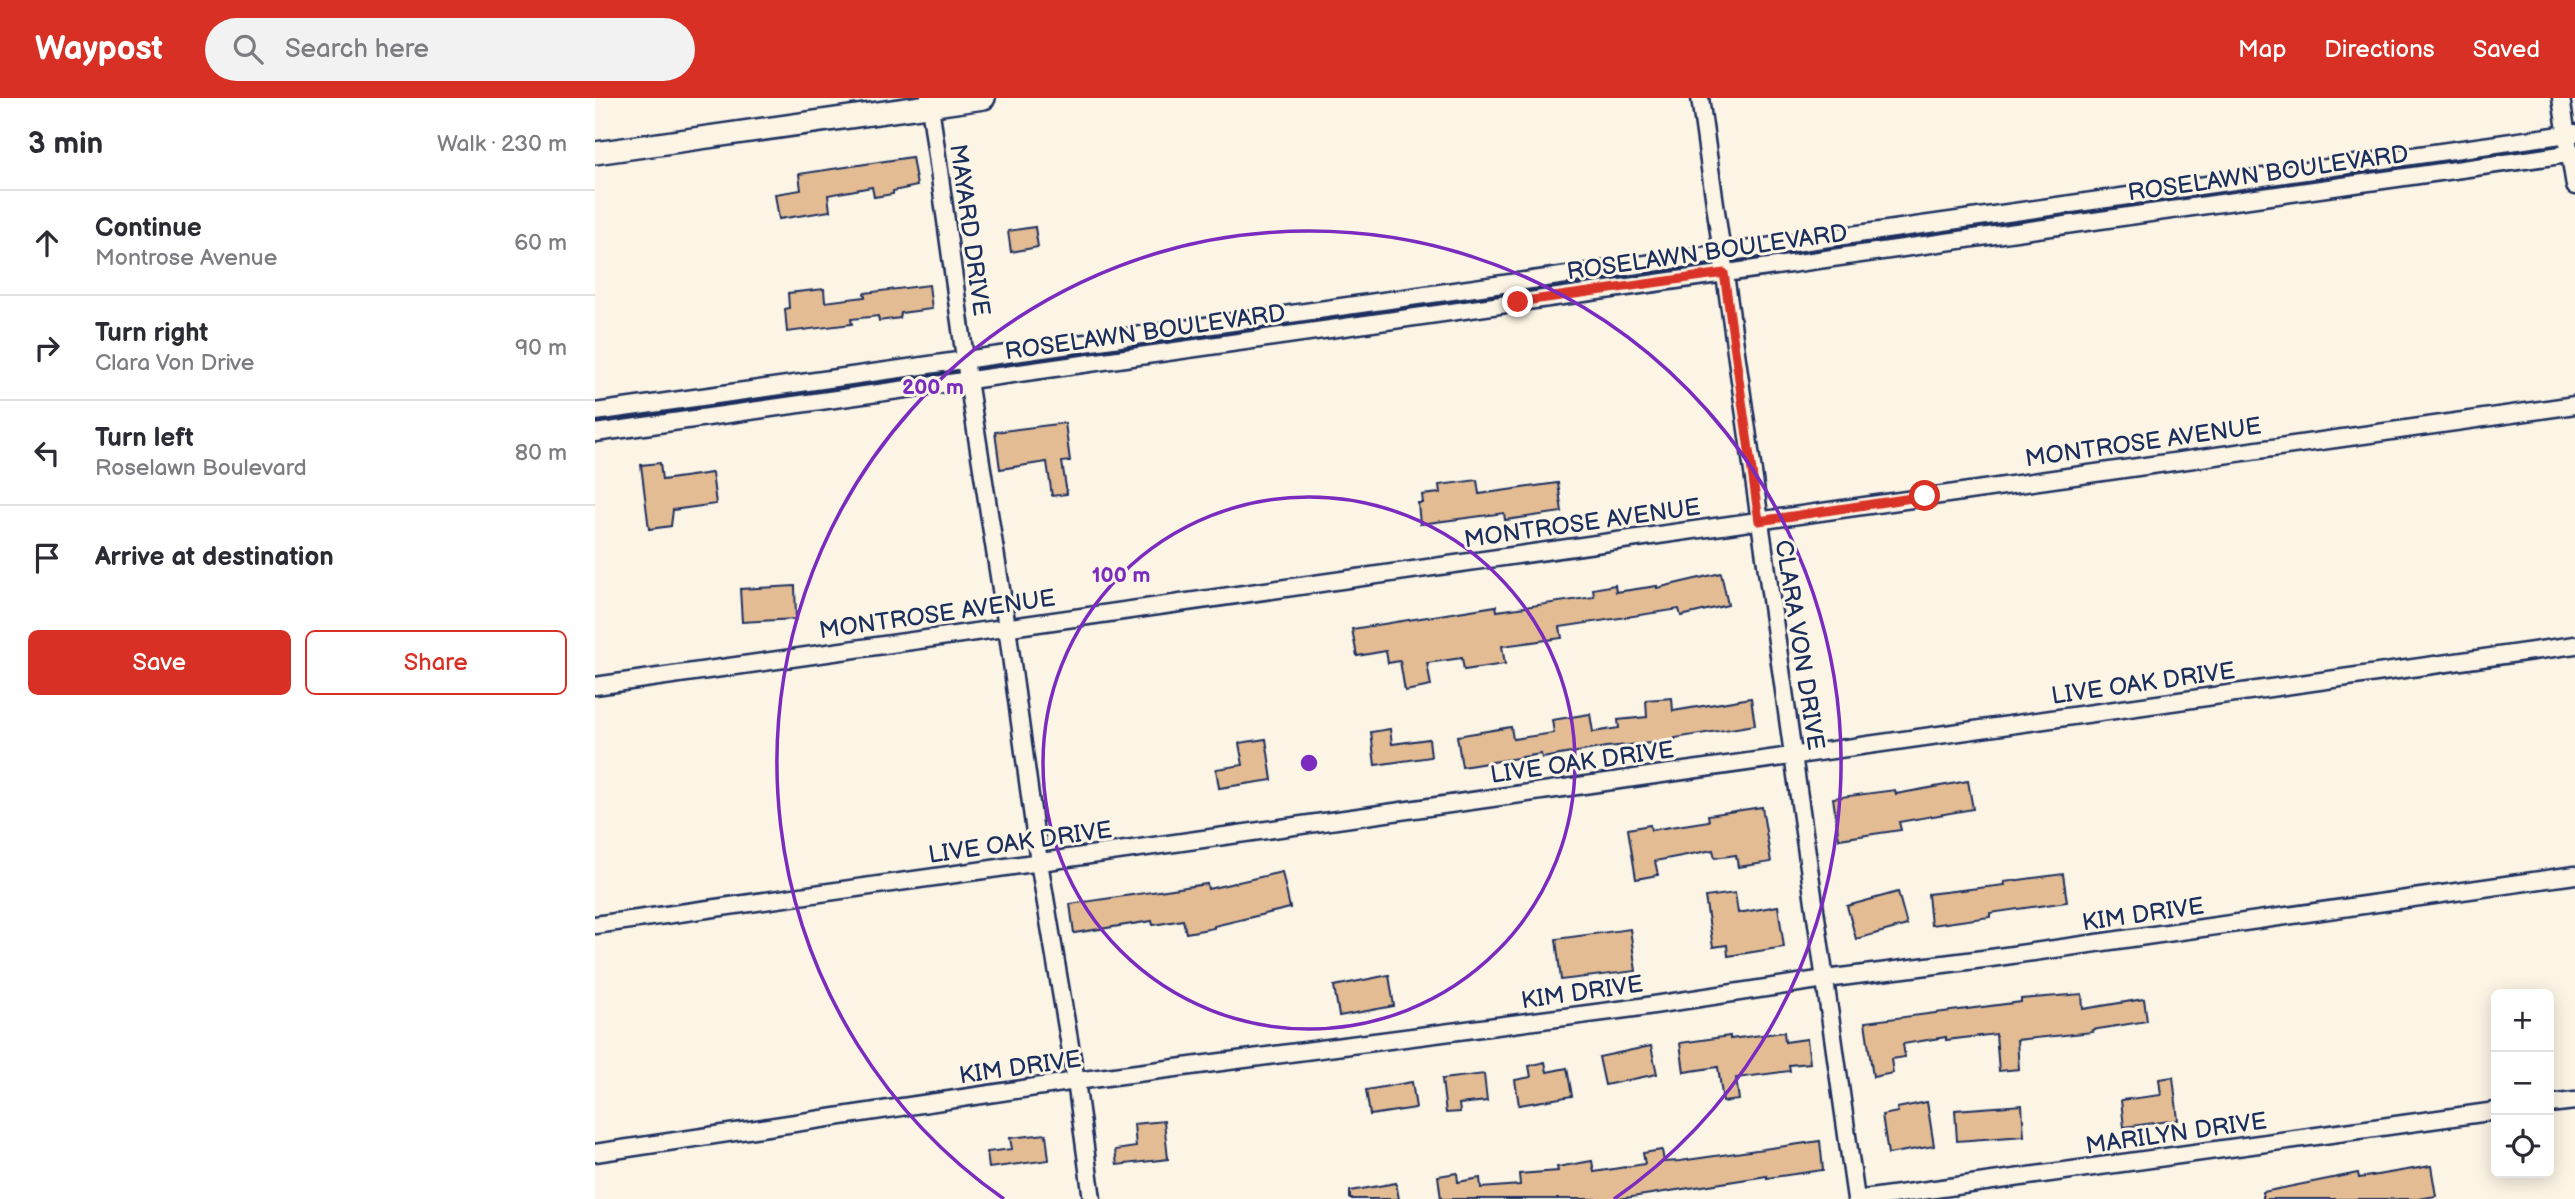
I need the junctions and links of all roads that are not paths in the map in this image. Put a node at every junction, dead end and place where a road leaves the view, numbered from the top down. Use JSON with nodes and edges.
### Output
{"nodes":[{"id":1,"x":984,"y":98,"type":"edge"},
{"id":2,"x":1700,"y":98,"type":"edge"},
{"id":3,"x":2561,"y":98,"type":"edge"},
{"id":4,"x":929,"y":102,"type":"edge"},
{"id":5,"x":2571,"y":133,"type":"edge"},
{"id":6,"x":595,"y":153,"type":"edge"},
{"id":7,"x":2573,"y":153,"type":"edge"},
{"id":8,"x":2348,"y":164,"type":"junction"},
{"id":9,"x":2351,"y":184,"type":"junction"},
{"id":10,"x":2575,"y":186,"type":"edge"},
{"id":11,"x":2142,"y":194,"type":"junction"},
{"id":12,"x":2145,"y":213,"type":"junction"},
{"id":13,"x":1938,"y":223,"type":"junction"},
{"id":14,"x":1941,"y":242,"type":"junction"},
{"id":15,"x":1721,"y":253,"type":"junction"},
{"id":16,"x":1724,"y":273,"type":"junction"},
{"id":17,"x":1516,"y":282,"type":"junction"},
{"id":18,"x":1518,"y":302,"type":"junction"},
{"id":19,"x":1343,"y":306,"type":"junction"},
{"id":20,"x":1346,"y":327,"type":"junction"},
{"id":21,"x":1161,"y":331,"type":"junction"},
{"id":22,"x":1164,"y":352,"type":"junction"},
{"id":23,"x":965,"y":359,"type":"junction"},
{"id":24,"x":968,"y":380,"type":"junction"},
{"id":25,"x":746,"y":390,"type":"junction"},
{"id":26,"x":2575,"y":405,"type":"edge"},
{"id":27,"x":749,"y":411,"type":"junction"},
{"id":28,"x":595,"y":412,"type":"edge"},
{"id":29,"x":595,"y":433,"type":"edge"},
{"id":30,"x":1759,"y":521,"type":"junction"},
{"id":31,"x":1007,"y":627,"type":"junction"},
{"id":32,"x":2575,"y":645,"type":"edge"},
{"id":33,"x":595,"y":686,"type":"edge"},
{"id":34,"x":1794,"y":755,"type":"junction"},
{"id":35,"x":1039,"y":862,"type":"junction"},
{"id":36,"x":2575,"y":875,"type":"edge"},
{"id":37,"x":595,"y":925,"type":"edge"},
{"id":38,"x":1825,"y":979,"type":"junction"},
{"id":39,"x":1076,"y":1081,"type":"junction"},
{"id":40,"x":2575,"y":1101,"type":"edge"},
{"id":41,"x":2554,"y":1103,"type":"edge"},
{"id":42,"x":2491,"y":1112,"type":"edge"},
{"id":43,"x":595,"y":1153,"type":"edge"},
{"id":44,"x":1092,"y":1199,"type":"edge"},
{"id":45,"x":1856,"y":1199,"type":"edge"},
{"id":46,"x":1863,"y":1199,"type":"edge"}],
"edges":[{"from":1,"to":4,"type":"street"},
{"from":2,"to":15,"type":"street","name":"CLARA VON DRIVE"},
{"from":3,"to":5,"type":"street"},
{"from":4,"to":6,"type":"street"},
{"from":4,"to":23,"type":"street","name":"MAYARD DRIVE"},
{"from":5,"to":7,"type":"street"},
{"from":5,"to":8,"type":"street","name":"ROSELAWN BOULEVARD"},
{"from":7,"to":9,"type":"street","name":"ROSELAWN BOULEVARD"},
{"from":7,"to":10,"type":"street"},
{"from":8,"to":9,"type":"street"},
{"from":8,"to":11,"type":"street","name":"ROSELAWN BOULEVARD"},
{"from":9,"to":12,"type":"street","name":"ROSELAWN BOULEVARD"},
{"from":11,"to":12,"type":"street"},
{"from":11,"to":13,"type":"street","name":"ROSELAWN BOULEVARD"},
{"from":12,"to":14,"type":"street","name":"ROSELAWN BOULEVARD"},
{"from":13,"to":14,"type":"street"},
{"from":13,"to":15,"type":"street","name":"ROSELAWN BOULEVARD"},
{"from":14,"to":16,"type":"street","name":"ROSELAWN BOULEVARD"},
{"from":15,"to":16,"type":"street","name":"CLARA VON DRIVE"},
{"from":15,"to":17,"type":"street","name":"ROSELAWN BOULEVARD"},
{"from":16,"to":18,"type":"street","name":"ROSELAWN BOULEVARD"},
{"from":16,"to":30,"type":"street","name":"CLARA VON DRIVE"},
{"from":17,"to":18,"type":"street"},
{"from":17,"to":19,"type":"street","name":"ROSELAWN BOULEVARD"},
{"from":18,"to":20,"type":"street","name":"ROSELAWN BOULEVARD"},
{"from":19,"to":20,"type":"street"},
{"from":19,"to":21,"type":"street","name":"ROSELAWN BOULEVARD"},
{"from":20,"to":22,"type":"street","name":"ROSELAWN BOULEVARD"},
{"from":21,"to":22,"type":"street"},
{"from":21,"to":23,"type":"street","name":"ROSELAWN BOULEVARD"},
{"from":22,"to":24,"type":"street","name":"ROSELAWN BOULEVARD"},
{"from":23,"to":24,"type":"street","name":"MAYARD DRIVE"},
{"from":23,"to":25,"type":"street","name":"ROSELAWN BOULEVARD"},
{"from":24,"to":27,"type":"street","name":"ROSELAWN BOULEVARD"},
{"from":24,"to":31,"type":"street","name":"MAYARD DRIVE"},
{"from":25,"to":27,"type":"street"},
{"from":25,"to":28,"type":"street","name":"ROSELAWN BOULEVARD"},
{"from":26,"to":30,"type":"street","name":"MONTROSE AVENUE"},
{"from":27,"to":29,"type":"street","name":"ROSELAWN BOULEVARD"},
{"from":30,"to":31,"type":"street","name":"MONTROSE AVENUE"},
{"from":30,"to":34,"type":"street","name":"CLARA VON DRIVE"},
{"from":31,"to":33,"type":"street","name":"MONTROSE AVENUE"},
{"from":31,"to":35,"type":"street","name":"MAYARD DRIVE"},
{"from":32,"to":34,"type":"street","name":"LIVE OAK DRIVE"},
{"from":34,"to":35,"type":"street","name":"LIVE OAK DRIVE"},
{"from":34,"to":38,"type":"street","name":"CLARA VON DRIVE"},
{"from":35,"to":37,"type":"street","name":"LIVE OAK DRIVE"},
{"from":35,"to":39,"type":"street","name":"MAYARD DRIVE"},
{"from":36,"to":38,"type":"street","name":"KIM DRIVE"},
{"from":38,"to":39,"type":"street","name":"KIM DRIVE"},
{"from":38,"to":45,"type":"street","name":"CLARA VON DRIVE"},
{"from":39,"to":43,"type":"street","name":"KIM DRIVE"},
{"from":39,"to":44,"type":"street","name":"MAYARD DRIVE"},
{"from":40,"to":41,"type":"street"},
{"from":42,"to":46,"type":"street","name":"MARILYN DRIVE"}]}
